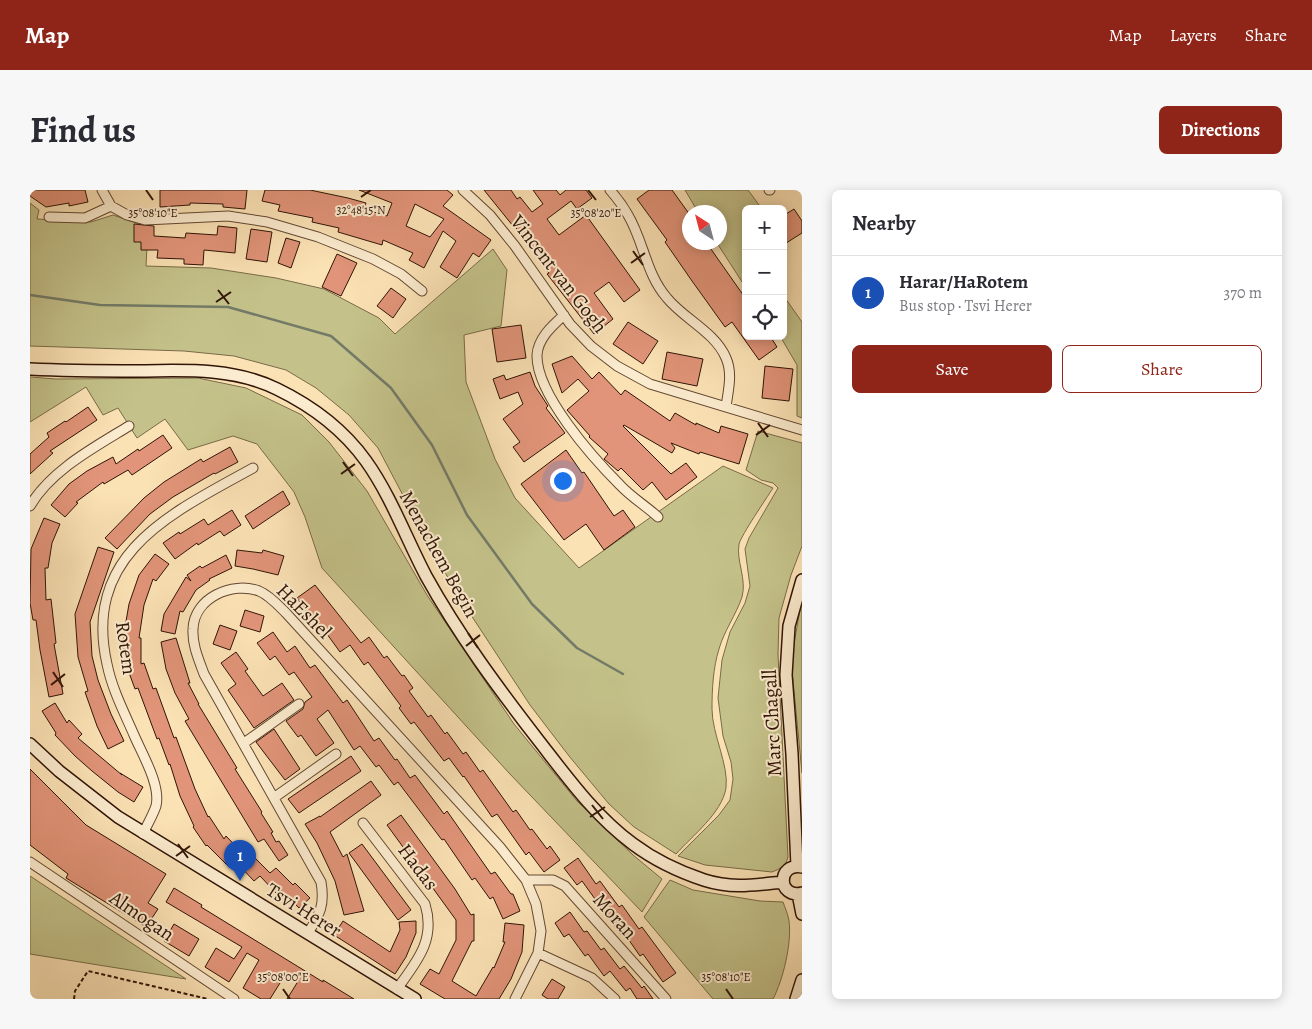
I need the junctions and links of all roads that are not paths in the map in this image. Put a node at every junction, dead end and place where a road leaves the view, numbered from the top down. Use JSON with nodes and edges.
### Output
{"nodes":[{"id":1,"x":102,"y":190,"type":"edge"},
{"id":2,"x":463,"y":190,"type":"edge"},
{"id":3,"x":610,"y":190,"type":"edge"},
{"id":4,"x":111,"y":206,"type":"junction"},
{"id":5,"x":49,"y":217,"type":"dead end"},
{"id":6,"x":422,"y":291,"type":"dead end"},
{"id":7,"x":564,"y":315,"type":"junction"},
{"id":8,"x":30,"y":369,"type":"edge"},
{"id":9,"x":726,"y":407,"type":"junction"},
{"id":10,"x":129,"y":426,"type":"dead end"},
{"id":11,"x":802,"y":430,"type":"edge"},
{"id":12,"x":252,"y":468,"type":"dead end"},
{"id":13,"x":30,"y":506,"type":"edge"},
{"id":14,"x":658,"y":517,"type":"dead end"},
{"id":15,"x":802,"y":580,"type":"edge"},
{"id":16,"x":299,"y":704,"type":"dead end"},
{"id":17,"x":244,"y":743,"type":"junction"},
{"id":18,"x":30,"y":744,"type":"edge"},
{"id":19,"x":336,"y":754,"type":"dead end"},
{"id":20,"x":275,"y":798,"type":"junction"},
{"id":21,"x":363,"y":823,"type":"dead end"},
{"id":22,"x":144,"y":834,"type":"junction"},
{"id":23,"x":30,"y":862,"type":"edge"},
{"id":24,"x":799,"y":867,"type":"edge"},
{"id":25,"x":526,"y":880,"type":"junction"},
{"id":26,"x":783,"y":882,"type":"junction"},
{"id":27,"x":800,"y":894,"type":"edge"},
{"id":28,"x":802,"y":914,"type":"edge"},
{"id":29,"x":308,"y":933,"type":"junction"},
{"id":30,"x":538,"y":953,"type":"junction"},
{"id":31,"x":802,"y":980,"type":"edge"},
{"id":32,"x":397,"y":989,"type":"junction"},
{"id":33,"x":234,"y":999,"type":"edge"},
{"id":34,"x":415,"y":999,"type":"edge"},
{"id":35,"x":515,"y":999,"type":"edge"},
{"id":36,"x":615,"y":999,"type":"edge"},
{"id":37,"x":666,"y":999,"type":"edge"},
{"id":38,"x":796,"y":999,"type":"edge"}],
"edges":[{"from":1,"to":4,"type":"street"},
{"from":2,"to":7,"type":"street","name":"Vincent van Gogh"},
{"from":3,"to":9,"type":"street"},
{"from":4,"to":5,"type":"street"},
{"from":4,"to":6,"type":"street"},
{"from":7,"to":9,"type":"street","name":"Vincent van Gogh"},
{"from":7,"to":14,"type":"street"},
{"from":8,"to":26,"type":"street","name":"Menachem Begin"},
{"from":9,"to":11,"type":"street","name":"Vincent van Gogh"},
{"from":10,"to":13,"type":"street"},
{"from":12,"to":22,"type":"street","name":"Rotem"},
{"from":15,"to":24,"type":"street","name":"Marc Chagall"},
{"from":16,"to":17,"type":"street"},
{"from":17,"to":20,"type":"street","name":"HaEshel"},
{"from":17,"to":25,"type":"street","name":"HaEshel"},
{"from":18,"to":22,"type":"street","name":"Tsvi Herer"},
{"from":19,"to":20,"type":"street"},
{"from":20,"to":29,"type":"street","name":"HaEshel"},
{"from":21,"to":32,"type":"street","name":"Hadas"},
{"from":22,"to":29,"type":"street","name":"Tsvi Herer"},
{"from":23,"to":33,"type":"street","name":"Almogan"},
{"from":24,"to":26,"type":"street"},
{"from":25,"to":30,"type":"street","name":"HaEshel"},
{"from":25,"to":37,"type":"street","name":"Moran"},
{"from":26,"to":27,"type":"street"},
{"from":27,"to":28,"type":"street"},
{"from":29,"to":32,"type":"street","name":"Tsvi Herer"},
{"from":30,"to":35,"type":"street","name":"HaEshel"},
{"from":30,"to":36,"type":"street"},
{"from":31,"to":38,"type":"street"},
{"from":32,"to":34,"type":"street","name":"Tsvi Herer"}]}
